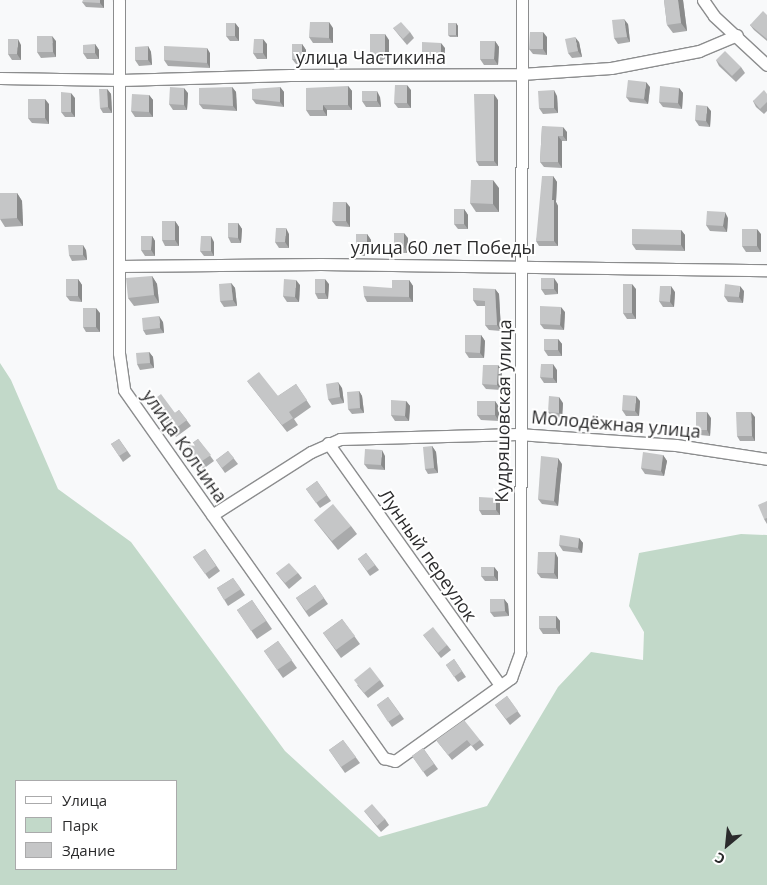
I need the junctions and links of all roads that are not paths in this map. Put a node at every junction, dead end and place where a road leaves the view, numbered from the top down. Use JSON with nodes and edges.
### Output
{"nodes":[{"id":1,"x":119,"y":0,"type":"edge"},
{"id":2,"x":522,"y":0,"type":"edge"},
{"id":3,"x":702,"y":0,"type":"edge"},
{"id":4,"x":737,"y":35,"type":"junction"},
{"id":5,"x":767,"y":65,"type":"edge"},
{"id":6,"x":521,"y":74,"type":"junction"},
{"id":7,"x":0,"y":78,"type":"edge"},
{"id":8,"x":120,"y":80,"type":"junction"},
{"id":9,"x":522,"y":265,"type":"junction"},
{"id":10,"x":119,"y":266,"type":"junction"},
{"id":11,"x":767,"y":270,"type":"edge"},
{"id":12,"x":518,"y":434,"type":"junction"},
{"id":13,"x":328,"y":443,"type":"junction"},
{"id":14,"x":767,"y":459,"type":"edge"},
{"id":15,"x":212,"y":516,"type":"junction"},
{"id":16,"x":500,"y":685,"type":"junction"},
{"id":17,"x":395,"y":761,"type":"joint"}],
"edges":[{"from":1,"to":8,"type":"street","name":"улица Колчина"},
{"from":2,"to":6,"type":"street","name":"Кудряшовская улица"},
{"from":3,"to":4,"type":"street"},
{"from":4,"to":5,"type":"street"},
{"from":4,"to":6,"type":"street","name":"улица Частикина"},
{"from":6,"to":8,"type":"street","name":"улица Частикина"},
{"from":6,"to":9,"type":"street","name":"Кудряшовская улица"},
{"from":7,"to":8,"type":"street","name":"улица Частикина"},
{"from":8,"to":10,"type":"street","name":"улица Колчина"},
{"from":9,"to":10,"type":"street","name":"улица 60 лет Победы"},
{"from":9,"to":11,"type":"street","name":"улица 60 лет Победы"},
{"from":9,"to":12,"type":"street","name":"Кудряшовская улица"},
{"from":10,"to":15,"type":"street","name":"улица Колчина"},
{"from":12,"to":13,"type":"street","name":"Молодёжная улица"},
{"from":12,"to":14,"type":"street","name":"Молодёжная улица"},
{"from":12,"to":16,"type":"street","name":"Кудряшовская улица"},
{"from":13,"to":15,"type":"street","name":"Молодёжная улица"},
{"from":13,"to":16,"type":"street","name":"Лунный переулок"},
{"from":15,"to":17,"type":"street","name":"улица Колчина"},
{"from":16,"to":17,"type":"street","name":"Кудряшовская улица"}]}
